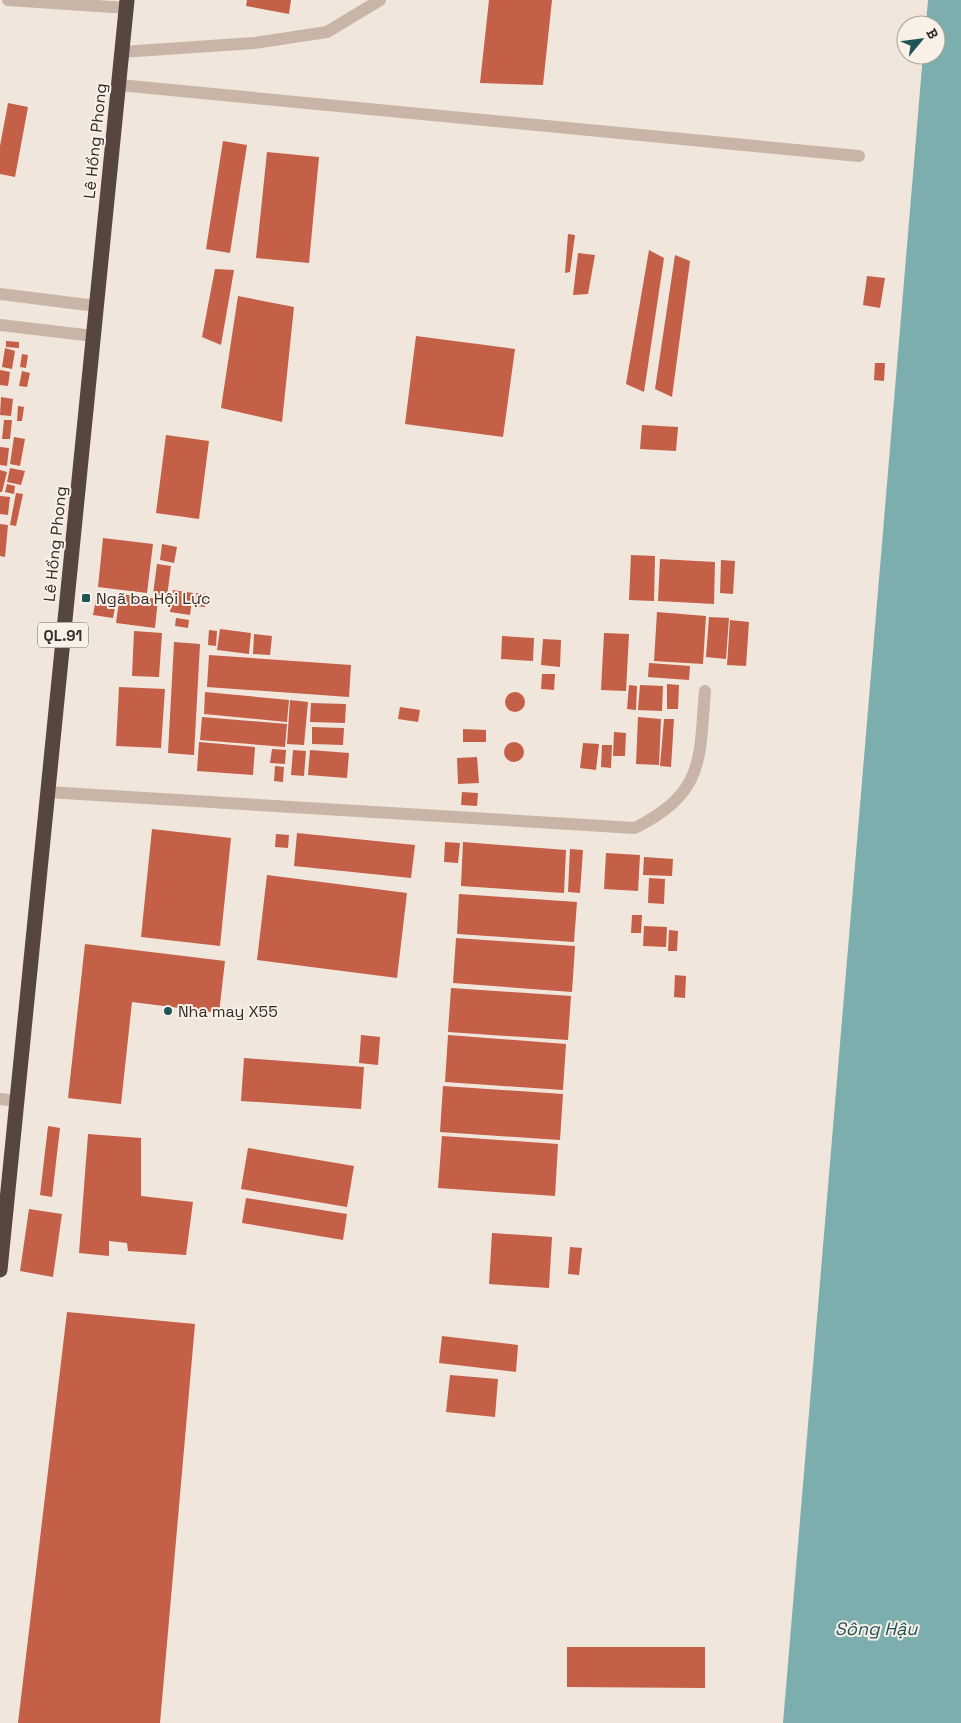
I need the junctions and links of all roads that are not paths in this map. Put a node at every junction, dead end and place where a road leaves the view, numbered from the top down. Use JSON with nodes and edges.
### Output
{"nodes":[{"id":1,"x":8,"y":0,"type":"edge"},
{"id":2,"x":380,"y":0,"type":"edge"},
{"id":3,"x":127,"y":4,"type":"edge"},
{"id":4,"x":122,"y":52,"type":"junction"},
{"id":5,"x":119,"y":85,"type":"junction"},
{"id":6,"x":860,"y":156,"type":"dead end"},
{"id":7,"x":0,"y":294,"type":"edge"},
{"id":8,"x":96,"y":306,"type":"junction"},
{"id":9,"x":0,"y":325,"type":"edge"},
{"id":10,"x":93,"y":336,"type":"junction"},
{"id":11,"x":705,"y":691,"type":"dead end"},
{"id":12,"x":47,"y":792,"type":"junction"},
{"id":13,"x":0,"y":1099,"type":"edge"},
{"id":14,"x":16,"y":1101,"type":"junction"},
{"id":15,"x":0,"y":1270,"type":"edge"}],
"edges":[{"from":1,"to":3,"type":"street"},
{"from":2,"to":4,"type":"street"},
{"from":3,"to":4,"type":"highway","name":"Lê Hồng Phong","number":"QL.91"},
{"from":4,"to":5,"type":"highway","name":"Lê Hồng Phong","number":"QL.91"},
{"from":5,"to":6,"type":"street"},
{"from":5,"to":8,"type":"highway","name":"Lê Hồng Phong","number":"QL.91"},
{"from":7,"to":8,"type":"street"},
{"from":8,"to":10,"type":"highway","name":"Lê Hồng Phong","number":"QL.91"},
{"from":9,"to":10,"type":"street"},
{"from":10,"to":12,"type":"highway","name":"Lê Hồng Phong","number":"QL.91"},
{"from":11,"to":12,"type":"street"},
{"from":12,"to":14,"type":"highway","name":"Lê Hồng Phong","number":"QL.91"},
{"from":13,"to":14,"type":"street"},
{"from":14,"to":15,"type":"highway","name":"Lê Hồng Phong","number":"QL.91"}]}
